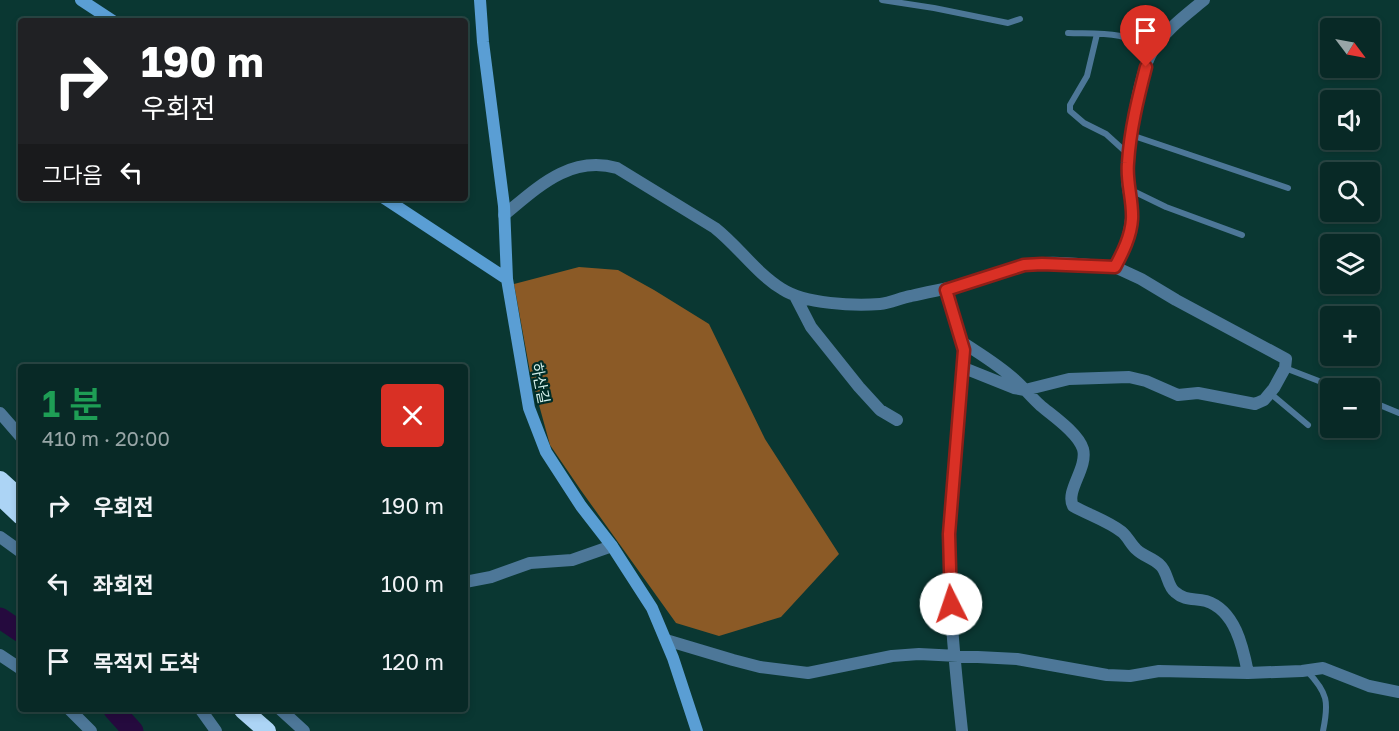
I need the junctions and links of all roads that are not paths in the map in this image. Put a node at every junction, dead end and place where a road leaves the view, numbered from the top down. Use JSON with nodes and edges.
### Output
{"nodes":[{"id":1,"x":81,"y":0,"type":"edge"},
{"id":2,"x":480,"y":0,"type":"edge"},
{"id":3,"x":882,"y":0,"type":"edge"},
{"id":4,"x":1204,"y":0,"type":"edge"},
{"id":5,"x":108,"y":18,"type":"edge"},
{"id":6,"x":1020,"y":19,"type":"dead end"},
{"id":7,"x":1068,"y":33,"type":"dead end"},
{"id":8,"x":1097,"y":34,"type":"junction"},
{"id":9,"x":1151,"y":52,"type":"junction"},
{"id":10,"x":1131,"y":135,"type":"junction"},
{"id":11,"x":1128,"y":155,"type":"junction"},
{"id":12,"x":1288,"y":188,"type":"dead end"},
{"id":13,"x":1128,"y":189,"type":"junction"},
{"id":14,"x":389,"y":201,"type":"edge"},
{"id":15,"x":504,"y":215,"type":"junction"},
{"id":16,"x":1242,"y":235,"type":"dead end"},
{"id":17,"x":1115,"y":267,"type":"junction"},
{"id":18,"x":507,"y":279,"type":"junction"},
{"id":19,"x":946,"y":290,"type":"junction"},
{"id":20,"x":795,"y":296,"type":"junction"},
{"id":21,"x":962,"y":342,"type":"junction"},
{"id":22,"x":964,"y":368,"type":"junction"},
{"id":23,"x":1285,"y":368,"type":"junction"},
{"id":24,"x":1320,"y":381,"type":"edge"},
{"id":25,"x":1025,"y":390,"type":"junction"},
{"id":26,"x":1270,"y":393,"type":"junction"},
{"id":27,"x":1380,"y":405,"type":"edge"},
{"id":28,"x":0,"y":413,"type":"edge"},
{"id":29,"x":1399,"y":413,"type":"edge"},
{"id":30,"x":897,"y":420,"type":"dead end"},
{"id":31,"x":1308,"y":425,"type":"dead end"},
{"id":32,"x":18,"y":434,"type":"edge"},
{"id":33,"x":0,"y":480,"type":"edge"},
{"id":34,"x":0,"y":496,"type":"edge"},
{"id":35,"x":18,"y":496,"type":"edge"},
{"id":36,"x":18,"y":513,"type":"edge"},
{"id":37,"x":0,"y":537,"type":"edge"},
{"id":38,"x":612,"y":546,"type":"junction"},
{"id":39,"x":18,"y":550,"type":"edge"},
{"id":40,"x":468,"y":582,"type":"edge"},
{"id":41,"x":666,"y":640,"type":"junction"},
{"id":42,"x":0,"y":655,"type":"edge"},
{"id":43,"x":955,"y":656,"type":"junction"},
{"id":44,"x":18,"y":667,"type":"edge"},
{"id":45,"x":1307,"y":670,"type":"junction"},
{"id":46,"x":1248,"y":673,"type":"junction"},
{"id":47,"x":1399,"y":692,"type":"edge"},
{"id":48,"x":72,"y":712,"type":"edge"},
{"id":49,"x":202,"y":712,"type":"edge"},
{"id":50,"x":229,"y":712,"type":"edge"},
{"id":51,"x":245,"y":712,"type":"edge"},
{"id":52,"x":283,"y":712,"type":"edge"},
{"id":53,"x":91,"y":731,"type":"edge"},
{"id":54,"x":216,"y":731,"type":"edge"},
{"id":55,"x":250,"y":731,"type":"edge"},
{"id":56,"x":267,"y":731,"type":"edge"},
{"id":57,"x":304,"y":731,"type":"edge"},
{"id":58,"x":697,"y":731,"type":"edge"},
{"id":59,"x":962,"y":731,"type":"edge"},
{"id":60,"x":1323,"y":731,"type":"edge"}],
"edges":[{"from":1,"to":5,"type":"street"},
{"from":2,"to":15,"type":"street","name":"하산길"},
{"from":3,"to":6,"type":"lane"},
{"from":4,"to":9,"type":"street"},
{"from":7,"to":8,"type":"lane"},
{"from":8,"to":9,"type":"lane"},
{"from":8,"to":11,"type":"lane"},
{"from":9,"to":10,"type":"street"},
{"from":10,"to":11,"type":"street"},
{"from":10,"to":12,"type":"lane"},
{"from":11,"to":13,"type":"street"},
{"from":13,"to":16,"type":"lane"},
{"from":13,"to":17,"type":"street"},
{"from":14,"to":18,"type":"street"},
{"from":15,"to":18,"type":"street","name":"하산길"},
{"from":15,"to":20,"type":"street"},
{"from":17,"to":19,"type":"street"},
{"from":17,"to":23,"type":"street"},
{"from":18,"to":38,"type":"street","name":"하산길"},
{"from":19,"to":20,"type":"street"},
{"from":19,"to":21,"type":"street"},
{"from":20,"to":30,"type":"street"},
{"from":21,"to":22,"type":"street"},
{"from":21,"to":25,"type":"street"},
{"from":22,"to":25,"type":"street"},
{"from":22,"to":43,"type":"street"},
{"from":23,"to":24,"type":"lane"},
{"from":23,"to":26,"type":"street"},
{"from":25,"to":26,"type":"street"},
{"from":25,"to":46,"type":"street"},
{"from":26,"to":31,"type":"lane"},
{"from":27,"to":29,"type":"lane"},
{"from":28,"to":32,"type":"street"},
{"from":33,"to":35,"type":"highway"},
{"from":34,"to":36,"type":"highway"},
{"from":37,"to":39,"type":"street"},
{"from":38,"to":40,"type":"street"},
{"from":38,"to":41,"type":"street","name":"하산길"},
{"from":41,"to":43,"type":"street"},
{"from":41,"to":58,"type":"street","name":"하산길"},
{"from":42,"to":44,"type":"street"},
{"from":43,"to":46,"type":"street"},
{"from":43,"to":59,"type":"street"},
{"from":45,"to":46,"type":"street"},
{"from":45,"to":47,"type":"street"},
{"from":45,"to":60,"type":"lane"},
{"from":48,"to":53,"type":"street"},
{"from":49,"to":54,"type":"street"},
{"from":50,"to":55,"type":"highway"},
{"from":51,"to":56,"type":"highway"},
{"from":52,"to":57,"type":"street"}]}
